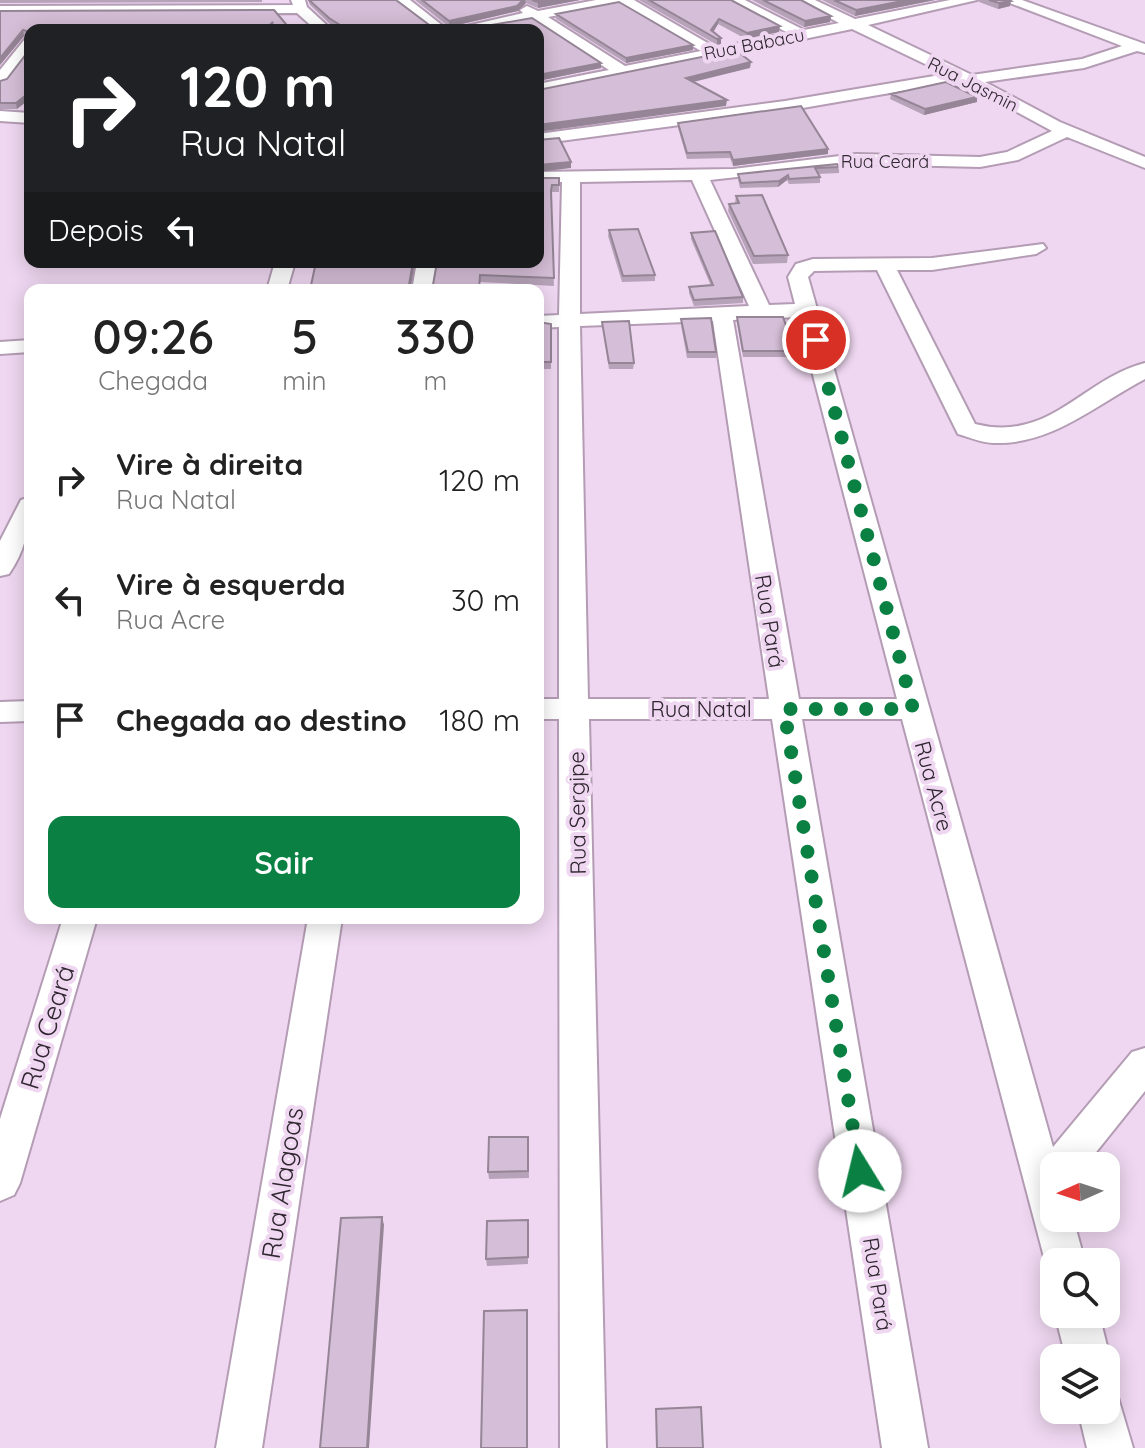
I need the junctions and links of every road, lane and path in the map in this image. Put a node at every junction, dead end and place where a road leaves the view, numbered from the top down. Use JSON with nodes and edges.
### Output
{"nodes":[{"id":1,"x":401,"y":0,"type":"edge"},
{"id":2,"x":512,"y":0,"type":"edge"},
{"id":3,"x":621,"y":0,"type":"edge"},
{"id":4,"x":734,"y":0,"type":"edge"},
{"id":5,"x":804,"y":0,"type":"edge"},
{"id":6,"x":970,"y":0,"type":"edge"},
{"id":7,"x":1009,"y":0,"type":"edge"},
{"id":8,"x":101,"y":5,"type":"edge"},
{"id":9,"x":193,"y":5,"type":"edge"},
{"id":10,"x":6,"y":6,"type":"edge"},
{"id":11,"x":55,"y":10,"type":"junction"},
{"id":12,"x":305,"y":14,"type":"edge"},
{"id":13,"x":535,"y":15,"type":"junction"},
{"id":14,"x":44,"y":24,"type":"edge"},
{"id":15,"x":433,"y":24,"type":"edge"},
{"id":16,"x":488,"y":24,"type":"edge"},
{"id":17,"x":852,"y":24,"type":"junction"},
{"id":18,"x":801,"y":34,"type":"junction"},
{"id":19,"x":1141,"y":47,"type":"edge"},
{"id":20,"x":24,"y":50,"type":"edge"},
{"id":21,"x":713,"y":52,"type":"junction"},
{"id":22,"x":622,"y":71,"type":"junction"},
{"id":23,"x":966,"y":78,"type":"junction"},
{"id":24,"x":0,"y":80,"type":"edge"},
{"id":25,"x":544,"y":88,"type":"edge"},
{"id":26,"x":0,"y":116,"type":"edge"},
{"id":27,"x":24,"y":118,"type":"edge"},
{"id":28,"x":1066,"y":131,"type":"junction"},
{"id":29,"x":544,"y":140,"type":"edge"},
{"id":30,"x":602,"y":154,"type":"junction"},
{"id":31,"x":1145,"y":163,"type":"edge"},
{"id":32,"x":698,"y":174,"type":"junction"},
{"id":33,"x":544,"y":177,"type":"edge"},
{"id":34,"x":571,"y":177,"type":"junction"},
{"id":35,"x":1036,"y":248,"type":"dead end"},
{"id":36,"x":884,"y":264,"type":"junction"},
{"id":37,"x":808,"y":310,"type":"junction"},
{"id":38,"x":762,"y":312,"type":"junction"},
{"id":39,"x":722,"y":314,"type":"junction"},
{"id":40,"x":553,"y":321,"type":"edge"},
{"id":41,"x":24,"y":346,"type":"edge"},
{"id":42,"x":0,"y":348,"type":"edge"},
{"id":43,"x":1145,"y":370,"type":"edge"},
{"id":44,"x":24,"y":518,"type":"edge"},
{"id":45,"x":0,"y":568,"type":"edge"},
{"id":46,"x":576,"y":708,"type":"junction"},
{"id":47,"x":544,"y":709,"type":"edge"},
{"id":48,"x":784,"y":709,"type":"junction"},
{"id":49,"x":913,"y":709,"type":"junction"},
{"id":50,"x":24,"y":711,"type":"edge"},
{"id":51,"x":0,"y":712,"type":"edge"},
{"id":52,"x":78,"y":924,"type":"edge"},
{"id":53,"x":324,"y":924,"type":"edge"},
{"id":54,"x":1145,"y":1063,"type":"edge"},
{"id":55,"x":1046,"y":1152,"type":"edge"},
{"id":56,"x":1072,"y":1152,"type":"edge"},
{"id":57,"x":0,"y":1183,"type":"edge"},
{"id":58,"x":1104,"y":1424,"type":"edge"},
{"id":59,"x":239,"y":1448,"type":"edge"},
{"id":60,"x":583,"y":1448,"type":"edge"},
{"id":61,"x":905,"y":1448,"type":"edge"},
{"id":62,"x":1110,"y":1448,"type":"edge"}],
"edges":[{"from":1,"to":15,"type":"street"},
{"from":2,"to":13,"type":"street"},
{"from":3,"to":13,"type":"street"},
{"from":3,"to":21,"type":"street"},
{"from":4,"to":18,"type":"street"},
{"from":5,"to":17,"type":"street","name":"Rua Jasmin"},
{"from":6,"to":17,"type":"street","name":"Rua Babacu"},
{"from":7,"to":19,"type":"street"},
{"from":8,"to":9,"type":"street"},
{"from":8,"to":11,"type":"street"},
{"from":9,"to":12,"type":"street"},
{"from":10,"to":11,"type":"street"},
{"from":11,"to":14,"type":"street"},
{"from":13,"to":16,"type":"street"},
{"from":13,"to":22,"type":"street"},
{"from":17,"to":18,"type":"street","name":"Rua Babacu"},
{"from":17,"to":23,"type":"street","name":"Rua Jasmin"},
{"from":18,"to":21,"type":"street","name":"Rua Babacu"},
{"from":19,"to":23,"type":"street"},
{"from":20,"to":24,"type":"street"},
{"from":21,"to":22,"type":"street","name":"Rua Babacu"},
{"from":22,"to":25,"type":"street","name":"Rua Babacu"},
{"from":23,"to":28,"type":"street","name":"Rua Jasmin"},
{"from":23,"to":30,"type":"street"},
{"from":26,"to":27,"type":"street"},
{"from":28,"to":31,"type":"street","name":"Rua Jasmin"},
{"from":28,"to":32,"type":"street","name":"Rua Ceará"},
{"from":29,"to":30,"type":"street"},
{"from":30,"to":32,"type":"street","name":"Rua Ceará"},
{"from":30,"to":34,"type":"street"},
{"from":32,"to":38,"type":"street"},
{"from":33,"to":34,"type":"street"},
{"from":34,"to":40,"type":"street","name":"Rua Sergipe"},
{"from":35,"to":36,"type":"street"},
{"from":36,"to":37,"type":"street","name":"Rua Acre"},
{"from":36,"to":43,"type":"street"},
{"from":37,"to":38,"type":"street"},
{"from":37,"to":49,"type":"street","name":"Rua Acre"},
{"from":38,"to":39,"type":"street"},
{"from":39,"to":40,"type":"street"},
{"from":39,"to":48,"type":"street","name":"Rua Pará"},
{"from":40,"to":46,"type":"street","name":"Rua Sergipe"},
{"from":41,"to":42,"type":"street"},
{"from":44,"to":45,"type":"street"},
{"from":46,"to":47,"type":"street","name":"Rua Natal"},
{"from":46,"to":48,"type":"street","name":"Rua Natal"},
{"from":46,"to":60,"type":"street","name":"Rua Sergipe"},
{"from":48,"to":49,"type":"street","name":"Rua Natal"},
{"from":48,"to":61,"type":"street","name":"Rua Pará"},
{"from":49,"to":55,"type":"street","name":"Rua Acre"},
{"from":50,"to":51,"type":"street"},
{"from":52,"to":57,"type":"street","name":"Rua Ceará"},
{"from":53,"to":59,"type":"street","name":"Rua Alagoas"},
{"from":54,"to":56,"type":"street"},
{"from":58,"to":62,"type":"street"}]}
